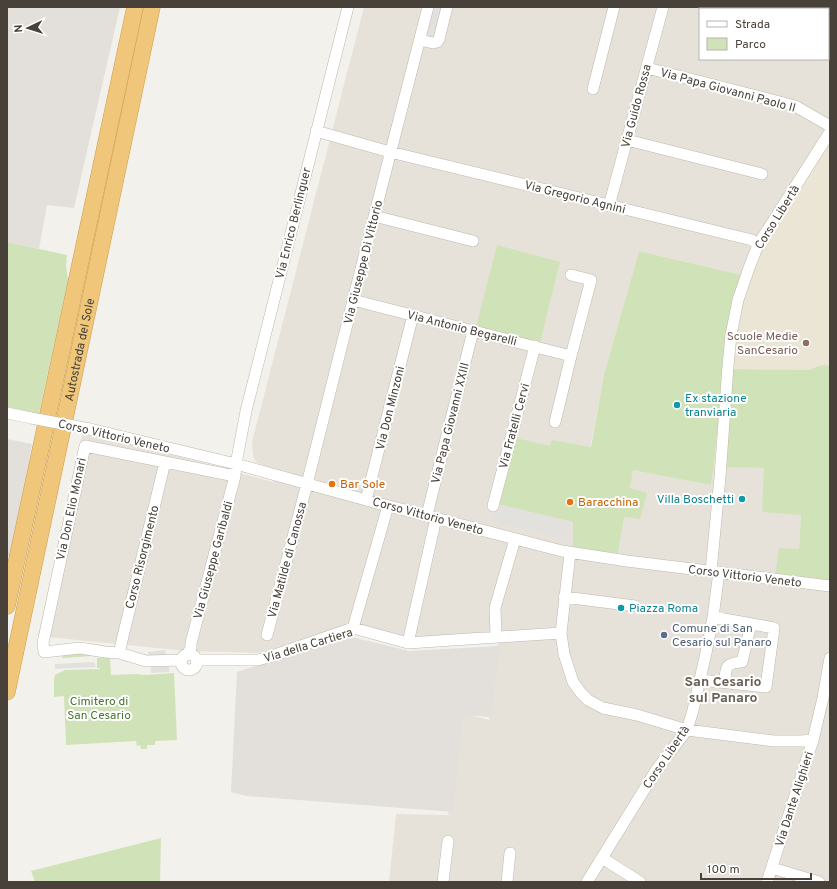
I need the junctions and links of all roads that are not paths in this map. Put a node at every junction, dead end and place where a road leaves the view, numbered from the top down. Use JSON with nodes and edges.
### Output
{"nodes":[{"id":1,"x":135,"y":7,"type":"edge"},
{"id":2,"x":152,"y":7,"type":"edge"},
{"id":3,"x":348,"y":7,"type":"edge"},
{"id":4,"x":428,"y":7,"type":"edge"},
{"id":5,"x":447,"y":7,"type":"edge"},
{"id":6,"x":614,"y":7,"type":"edge"},
{"id":7,"x":664,"y":7,"type":"edge"},
{"id":8,"x":420,"y":40,"type":"junction"},
{"id":9,"x":647,"y":68,"type":"junction"},
{"id":10,"x":592,"y":88,"type":"dead end"},
{"id":11,"x":830,"y":126,"type":"edge"},
{"id":12,"x":316,"y":131,"type":"junction"},
{"id":13,"x":829,"y":138,"type":"edge"},
{"id":14,"x":627,"y":140,"type":"junction"},
{"id":15,"x":390,"y":152,"type":"junction"},
{"id":16,"x":762,"y":174,"type":"dead end"},
{"id":17,"x":610,"y":206,"type":"junction"},
{"id":18,"x":374,"y":216,"type":"junction"},
{"id":19,"x":473,"y":241,"type":"dead end"},
{"id":20,"x":758,"y":245,"type":"junction"},
{"id":21,"x":571,"y":275,"type":"dead end"},
{"id":22,"x":353,"y":300,"type":"junction"},
{"id":23,"x":413,"y":315,"type":"junction"},
{"id":24,"x":473,"y":331,"type":"junction"},
{"id":25,"x":535,"y":346,"type":"junction"},
{"id":26,"x":571,"y":356,"type":"junction"},
{"id":27,"x":7,"y":413,"type":"edge"},
{"id":28,"x":555,"y":422,"type":"dead end"},
{"id":29,"x":240,"y":439,"type":"junction"},
{"id":30,"x":217,"y":460,"type":"junction"},
{"id":31,"x":165,"y":462,"type":"junction"},
{"id":32,"x":236,"y":464,"type":"junction"},
{"id":33,"x":256,"y":470,"type":"junction"},
{"id":34,"x":235,"y":476,"type":"junction"},
{"id":35,"x":307,"y":484,"type":"junction"},
{"id":36,"x":366,"y":500,"type":"junction"},
{"id":37,"x":388,"y":506,"type":"junction"},
{"id":38,"x":493,"y":506,"type":"dead end"},
{"id":39,"x":431,"y":517,"type":"junction"},
{"id":40,"x":515,"y":539,"type":"junction"},
{"id":41,"x":570,"y":553,"type":"junction"},
{"id":42,"x":715,"y":572,"type":"junction"},
{"id":43,"x":830,"y":586,"type":"edge"},
{"id":44,"x":564,"y":597,"type":"junction"},
{"id":45,"x":7,"y":606,"type":"edge"},
{"id":46,"x":635,"y":606,"type":"dead end"},
{"id":47,"x":713,"y":617,"type":"junction"},
{"id":48,"x":751,"y":624,"type":"junction"},
{"id":49,"x":353,"y":628,"type":"junction"},
{"id":50,"x":561,"y":633,"type":"junction"},
{"id":51,"x":267,"y":635,"type":"dead end"},
{"id":52,"x":496,"y":636,"type":"dead end"},
{"id":53,"x":408,"y":643,"type":"junction"},
{"id":54,"x":44,"y":652,"type":"joint"},
{"id":55,"x":119,"y":653,"type":"junction"},
{"id":56,"x":188,"y":658,"type":"junction"},
{"id":57,"x":830,"y":658,"type":"edge"},
{"id":58,"x":700,"y":680,"type":"junction"},
{"id":59,"x":725,"y":682,"type":"junction"},
{"id":60,"x":7,"y":692,"type":"edge"},
{"id":61,"x":827,"y":699,"type":"edge"},
{"id":62,"x":687,"y":730,"type":"junction"},
{"id":63,"x":813,"y":740,"type":"junction"},
{"id":64,"x":448,"y":841,"type":"dead end"},
{"id":65,"x":510,"y":853,"type":"dead end"},
{"id":66,"x":602,"y":858,"type":"junction"},
{"id":67,"x":772,"y":868,"type":"junction"},
{"id":68,"x":443,"y":882,"type":"edge"},
{"id":69,"x":507,"y":882,"type":"edge"},
{"id":70,"x":587,"y":882,"type":"edge"},
{"id":71,"x":640,"y":882,"type":"edge"},
{"id":72,"x":767,"y":882,"type":"edge"},
{"id":73,"x":818,"y":882,"type":"edge"}],
"edges":[{"from":1,"to":45,"type":"highway","name":"Autostrada del Sole"},
{"from":2,"to":60,"type":"highway","name":"Autostrada del Sole"},
{"from":3,"to":12,"type":"street","name":"Via Enrico Berlinguer"},
{"from":4,"to":8,"type":"street","name":"Via Giuseppe Di Vittorio"},
{"from":5,"to":8,"type":"street"},
{"from":6,"to":10,"type":"street"},
{"from":7,"to":9,"type":"street","name":"Via Guido Rossa"},
{"from":8,"to":15,"type":"street","name":"Via Giuseppe Di Vittorio"},
{"from":9,"to":11,"type":"street","name":"Via Papa Giovanni Paolo II"},
{"from":9,"to":14,"type":"street","name":"Via Guido Rossa"},
{"from":12,"to":15,"type":"street","name":"Via Gregorio Agnini"},
{"from":12,"to":29,"type":"street","name":"Via Enrico Berlinguer"},
{"from":13,"to":20,"type":"street","name":"Corso Libertà"},
{"from":14,"to":16,"type":"street"},
{"from":14,"to":17,"type":"street","name":"Via Guido Rossa"},
{"from":15,"to":17,"type":"street","name":"Via Gregorio Agnini"},
{"from":15,"to":18,"type":"street","name":"Via Giuseppe Di Vittorio"},
{"from":17,"to":20,"type":"street","name":"Via Gregorio Agnini"},
{"from":18,"to":19,"type":"street"},
{"from":18,"to":22,"type":"street","name":"Via Giuseppe Di Vittorio"},
{"from":20,"to":42,"type":"street","name":"Corso Libertà"},
{"from":21,"to":26,"type":"street"},
{"from":22,"to":23,"type":"street","name":"Via Antonio Begarelli"},
{"from":22,"to":35,"type":"street","name":"Via Giuseppe Di Vittorio"},
{"from":23,"to":24,"type":"street","name":"Via Antonio Begarelli"},
{"from":23,"to":36,"type":"street","name":"Via Don Minzoni"},
{"from":24,"to":25,"type":"street","name":"Via Antonio Begarelli"},
{"from":24,"to":39,"type":"street","name":"Via Papa Giovanni XXIII"},
{"from":25,"to":26,"type":"street","name":"Via Antonio Begarelli"},
{"from":25,"to":38,"type":"street","name":"Via Fratelli Cervi"},
{"from":26,"to":28,"type":"street"},
{"from":27,"to":30,"type":"street","name":"Corso Vittorio Veneto","bridge":true},
{"from":29,"to":30,"type":"street","name":"Via Enrico Berlinguer"},
{"from":29,"to":32,"type":"street","name":"Via Enrico Berlinguer"},
{"from":29,"to":33,"type":"street","name":"Via Enrico Berlinguer"},
{"from":30,"to":32,"type":"street","name":"Corso Vittorio Veneto"},
{"from":31,"to":34,"type":"street","name":"Via Don Elio Monari"},
{"from":31,"to":54,"type":"street","name":"Via Don Elio Monari"},
{"from":31,"to":55,"type":"street","name":"Corso Risorgimento"},
{"from":32,"to":33,"type":"street","name":"Corso Vittorio Veneto"},
{"from":32,"to":34,"type":"street","name":"Via Giuseppe Garibaldi"},
{"from":33,"to":35,"type":"street","name":"Corso Vittorio Veneto"},
{"from":34,"to":56,"type":"street","name":"Via Giuseppe Garibaldi"},
{"from":35,"to":36,"type":"street","name":"Corso Vittorio Veneto"},
{"from":35,"to":51,"type":"street","name":"Via Matilde di Canossa"},
{"from":36,"to":37,"type":"street","name":"Corso Vittorio Veneto"},
{"from":37,"to":39,"type":"street","name":"Corso Vittorio Veneto"},
{"from":37,"to":49,"type":"street"},
{"from":39,"to":40,"type":"street","name":"Corso Vittorio Veneto"},
{"from":39,"to":53,"type":"street","name":"Via Papa Giovanni XXIII"},
{"from":40,"to":41,"type":"street","name":"Corso Vittorio Veneto"},
{"from":40,"to":52,"type":"street"},
{"from":41,"to":42,"type":"street","name":"Corso Vittorio Veneto"},
{"from":41,"to":44,"type":"street"},
{"from":42,"to":43,"type":"street","name":"Corso Vittorio Veneto"},
{"from":42,"to":47,"type":"street","name":"Corso Libertà"},
{"from":44,"to":46,"type":"street"},
{"from":44,"to":50,"type":"street"},
{"from":47,"to":48,"type":"street"},
{"from":47,"to":58,"type":"street","name":"Corso Libertà"},
{"from":48,"to":59,"type":"street"},
{"from":48,"to":59,"type":"street"},
{"from":49,"to":53,"type":"street","name":"Via della Cartiera"},
{"from":49,"to":56,"type":"street","name":"Via della Cartiera"},
{"from":50,"to":53,"type":"street","name":"Via della Cartiera"},
{"from":50,"to":62,"type":"street"},
{"from":54,"to":55,"type":"street","name":"Via della Cartiera"},
{"from":55,"to":56,"type":"street","name":"Via della Cartiera"},
{"from":57,"to":61,"type":"street","name":"Via Dante Alighieri"},
{"from":58,"to":59,"type":"street"},
{"from":58,"to":62,"type":"street","name":"Corso Libertà"},
{"from":61,"to":63,"type":"street","name":"Via Dante Alighieri"},
{"from":62,"to":63,"type":"street"},
{"from":62,"to":66,"type":"street","name":"Corso Libertà"},
{"from":63,"to":67,"type":"street","name":"Via Dante Alighieri"},
{"from":64,"to":68,"type":"street"},
{"from":65,"to":69,"type":"street"},
{"from":66,"to":70,"type":"street","name":"Corso Libertà"},
{"from":66,"to":71,"type":"street"},
{"from":67,"to":72,"type":"street","name":"Via Dante Alighieri"},
{"from":67,"to":73,"type":"street"}]}
